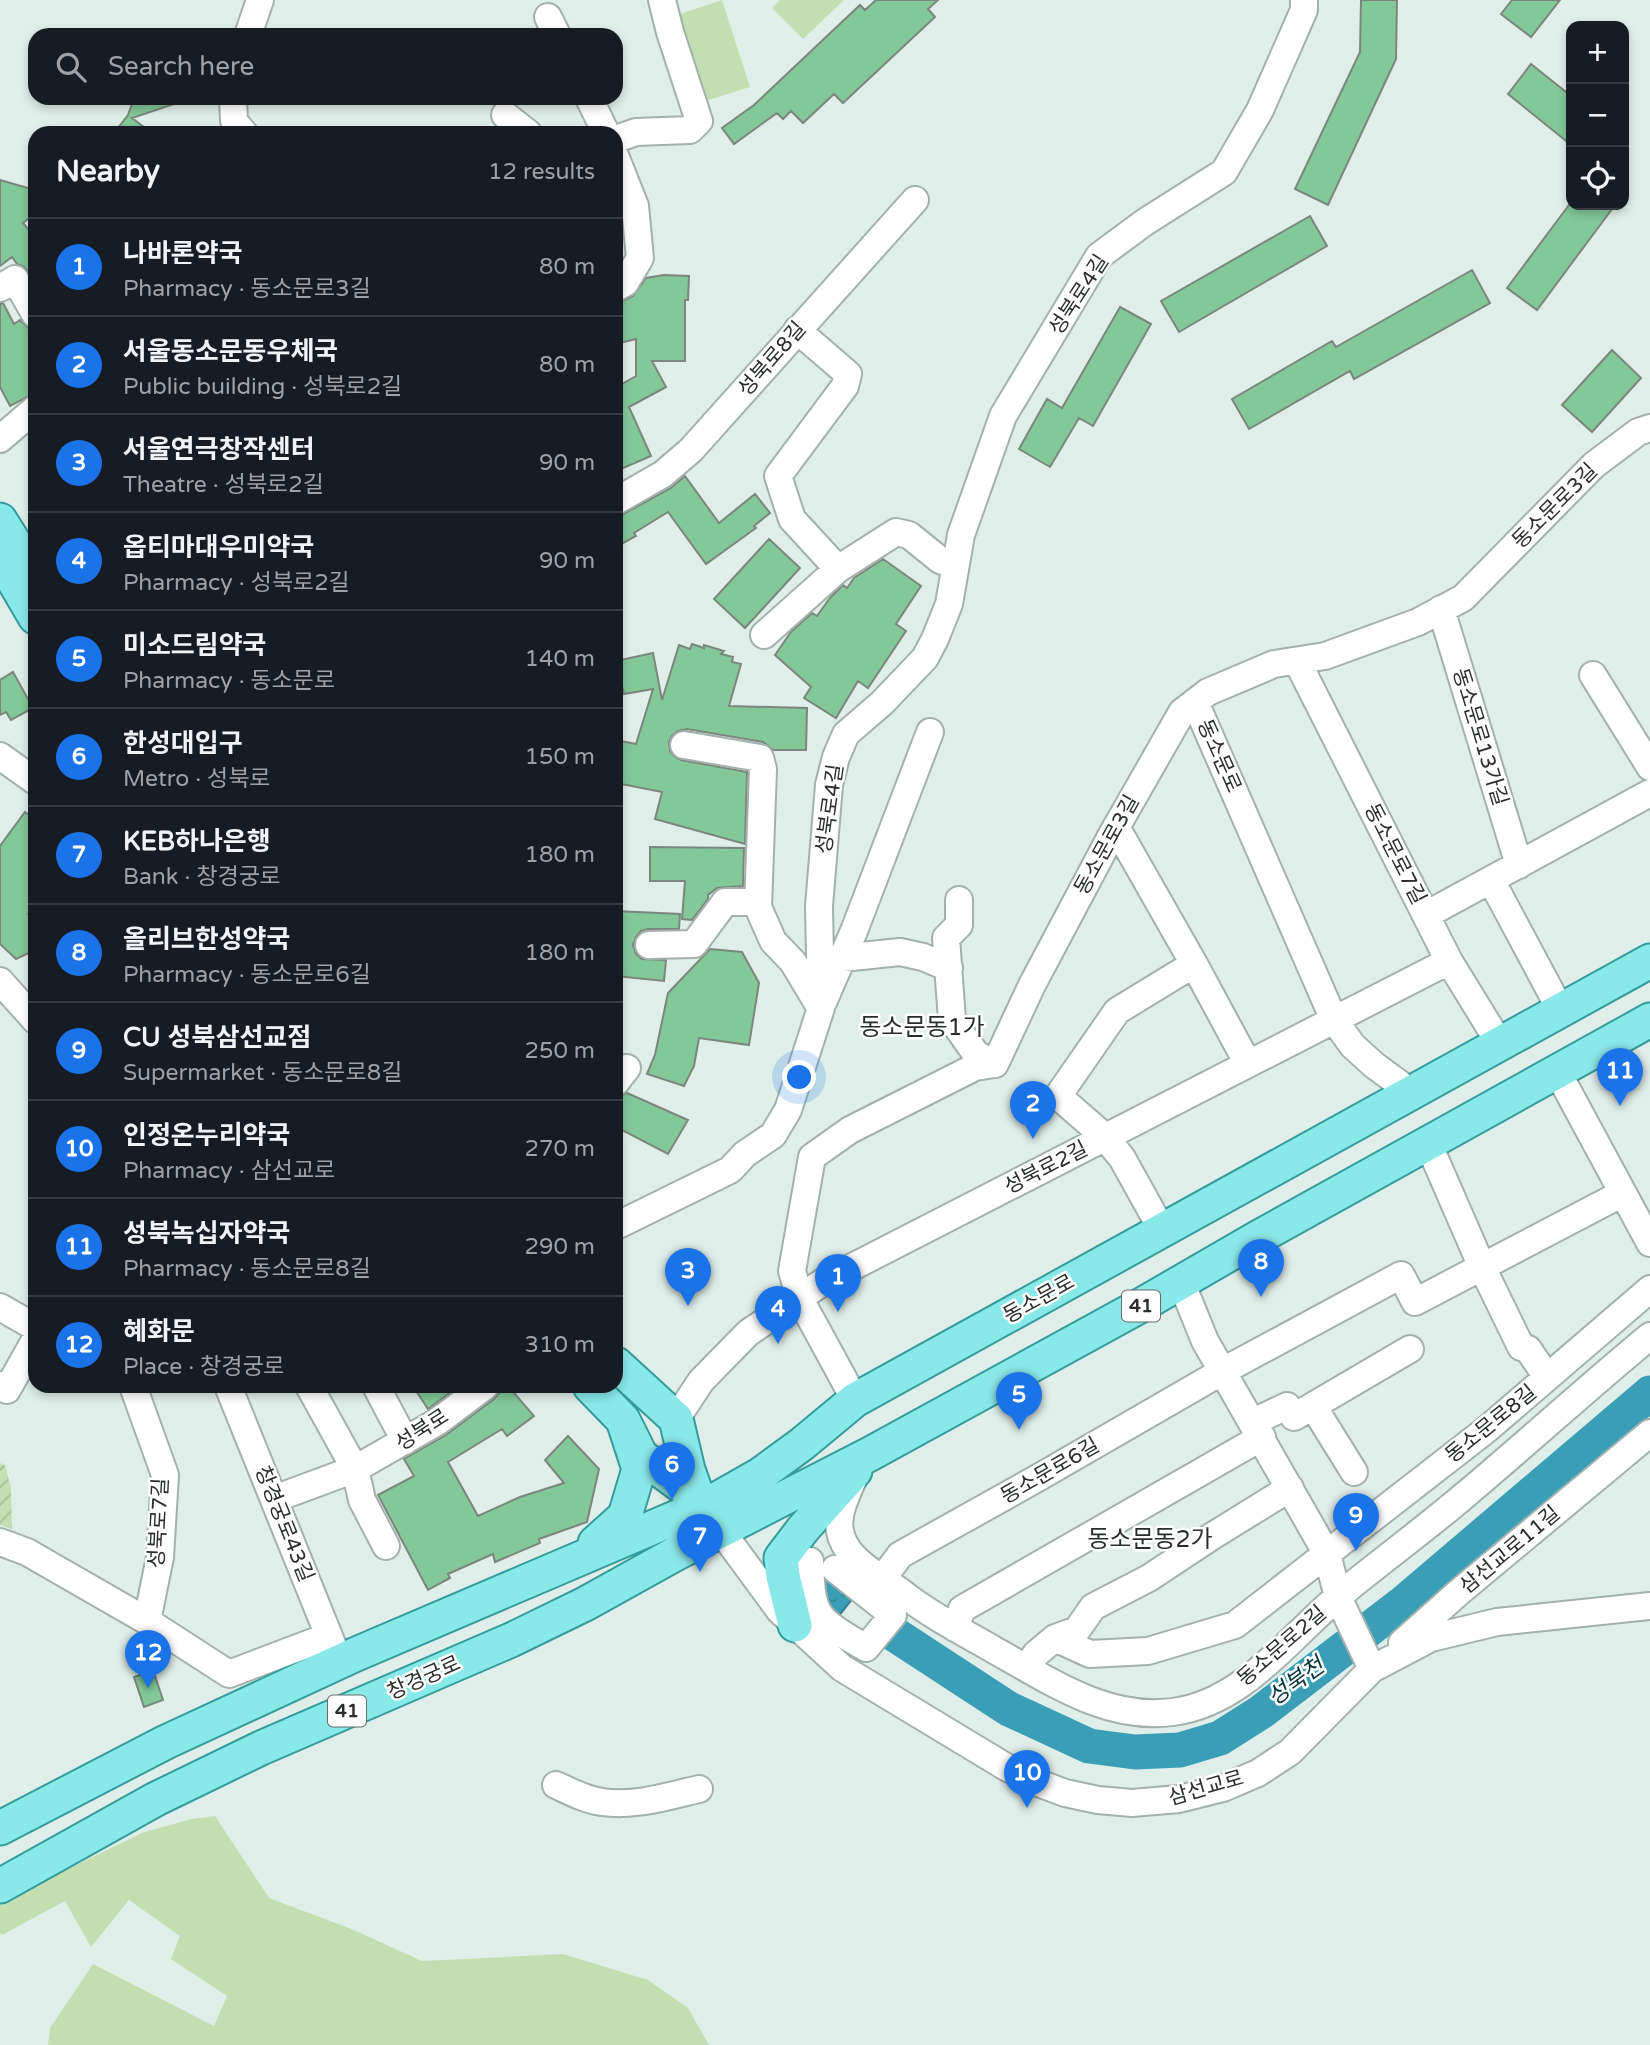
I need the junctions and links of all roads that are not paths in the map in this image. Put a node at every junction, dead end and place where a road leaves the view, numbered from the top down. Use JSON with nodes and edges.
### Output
{"nodes":[{"id":1,"x":260,"y":0,"type":"edge"},
{"id":2,"x":662,"y":0,"type":"edge"},
{"id":3,"x":1304,"y":0,"type":"edge"},
{"id":4,"x":250,"y":28,"type":"edge"},
{"id":5,"x":233,"y":105,"type":"edge"},
{"id":6,"x":592,"y":105,"type":"edge"},
{"id":7,"x":505,"y":115,"type":"dead end"},
{"id":8,"x":238,"y":126,"type":"edge"},
{"id":9,"x":519,"y":126,"type":"edge"},
{"id":10,"x":603,"y":126,"type":"edge"},
{"id":11,"x":623,"y":137,"type":"edge"},
{"id":12,"x":623,"y":176,"type":"edge"},
{"id":13,"x":915,"y":200,"type":"dead end"},
{"id":14,"x":627,"y":234,"type":"edge"},
{"id":15,"x":7,"y":283,"type":"edge"},
{"id":16,"x":623,"y":284,"type":"edge"},
{"id":17,"x":28,"y":306,"type":"edge"},
{"id":18,"x":797,"y":330,"type":"junction"},
{"id":19,"x":28,"y":412,"type":"edge"},
{"id":20,"x":4,"y":424,"type":"edge"},
{"id":21,"x":1650,"y":428,"type":"edge"},
{"id":22,"x":623,"y":497,"type":"edge"},
{"id":23,"x":0,"y":520,"type":"edge"},
{"id":24,"x":0,"y":557,"type":"edge"},
{"id":25,"x":28,"y":565,"type":"edge"},
{"id":26,"x":954,"y":566,"type":"junction"},
{"id":27,"x":838,"y":569,"type":"junction"},
{"id":28,"x":28,"y":605,"type":"edge"},
{"id":29,"x":1441,"y":609,"type":"junction"},
{"id":30,"x":764,"y":635,"type":"dead end"},
{"id":31,"x":1297,"y":661,"type":"junction"},
{"id":32,"x":1593,"y":675,"type":"dead end"},
{"id":33,"x":1195,"y":702,"type":"junction"},
{"id":34,"x":930,"y":732,"type":"dead end"},
{"id":35,"x":684,"y":745,"type":"dead end"},
{"id":36,"x":0,"y":756,"type":"edge"},
{"id":37,"x":1650,"y":767,"type":"edge"},
{"id":38,"x":28,"y":776,"type":"edge"},
{"id":39,"x":1650,"y":793,"type":"edge"},
{"id":40,"x":1116,"y":827,"type":"junction"},
{"id":41,"x":1518,"y":864,"type":"junction"},
{"id":42,"x":1491,"y":880,"type":"junction"},
{"id":43,"x":959,"y":900,"type":"dead end"},
{"id":44,"x":758,"y":902,"type":"junction"},
{"id":45,"x":1426,"y":915,"type":"junction"},
{"id":46,"x":649,"y":945,"type":"dead end"},
{"id":47,"x":842,"y":958,"type":"junction"},
{"id":48,"x":1449,"y":961,"type":"junction"},
{"id":49,"x":1650,"y":961,"type":"edge"},
{"id":50,"x":1194,"y":964,"type":"junction"},
{"id":51,"x":949,"y":968,"type":"junction"},
{"id":52,"x":0,"y":981,"type":"edge"},
{"id":53,"x":821,"y":1008,"type":"junction"},
{"id":54,"x":1561,"y":1011,"type":"junction"},
{"id":55,"x":28,"y":1012,"type":"edge"},
{"id":56,"x":1335,"y":1020,"type":"junction"},
{"id":57,"x":1650,"y":1020,"type":"edge"},
{"id":58,"x":1500,"y":1044,"type":"junction"},
{"id":59,"x":995,"y":1064,"type":"junction"},
{"id":60,"x":1248,"y":1064,"type":"junction"},
{"id":61,"x":1557,"y":1071,"type":"junction"},
{"id":62,"x":1412,"y":1093,"type":"junction"},
{"id":63,"x":1105,"y":1137,"type":"junction"},
{"id":64,"x":1428,"y":1143,"type":"junction"},
{"id":65,"x":1623,"y":1193,"type":"junction"},
{"id":66,"x":623,"y":1223,"type":"edge"},
{"id":67,"x":1162,"y":1230,"type":"junction"},
{"id":68,"x":1650,"y":1243,"type":"edge"},
{"id":69,"x":1482,"y":1267,"type":"junction"},
{"id":70,"x":1181,"y":1282,"type":"junction"},
{"id":71,"x":1650,"y":1289,"type":"edge"},
{"id":72,"x":800,"y":1299,"type":"junction"},
{"id":73,"x":0,"y":1307,"type":"edge"},
{"id":74,"x":28,"y":1323,"type":"edge"},
{"id":75,"x":1650,"y":1336,"type":"edge"},
{"id":76,"x":1410,"y":1349,"type":"dead end"},
{"id":77,"x":28,"y":1353,"type":"edge"},
{"id":78,"x":623,"y":1370,"type":"edge"},
{"id":79,"x":1223,"y":1371,"type":"junction"},
{"id":80,"x":1547,"y":1377,"type":"junction"},
{"id":81,"x":0,"y":1385,"type":"edge"},
{"id":82,"x":136,"y":1393,"type":"edge"},
{"id":83,"x":231,"y":1393,"type":"edge"},
{"id":84,"x":313,"y":1393,"type":"edge"},
{"id":85,"x":380,"y":1393,"type":"edge"},
{"id":86,"x":476,"y":1393,"type":"edge"},
{"id":87,"x":597,"y":1393,"type":"edge"},
{"id":88,"x":855,"y":1400,"type":"junction"},
{"id":89,"x":1313,"y":1406,"type":"junction"},
{"id":90,"x":676,"y":1419,"type":"junction"},
{"id":91,"x":623,"y":1420,"type":"junction"},
{"id":92,"x":1257,"y":1430,"type":"junction"},
{"id":93,"x":1650,"y":1433,"type":"edge"},
{"id":94,"x":405,"y":1441,"type":"junction"},
{"id":95,"x":870,"y":1454,"type":"junction"},
{"id":96,"x":355,"y":1469,"type":"junction"},
{"id":97,"x":1354,"y":1472,"type":"dead end"},
{"id":98,"x":1290,"y":1488,"type":"junction"},
{"id":99,"x":274,"y":1499,"type":"junction"},
{"id":100,"x":699,"y":1519,"type":"junction"},
{"id":101,"x":0,"y":1542,"type":"edge"},
{"id":102,"x":386,"y":1546,"type":"dead end"},
{"id":103,"x":1327,"y":1554,"type":"junction"},
{"id":104,"x":839,"y":1564,"type":"joint"},
{"id":105,"x":564,"y":1565,"type":"junction"},
{"id":106,"x":883,"y":1577,"type":"junction"},
{"id":107,"x":1341,"y":1602,"type":"junction"},
{"id":108,"x":1650,"y":1606,"type":"edge"},
{"id":109,"x":148,"y":1621,"type":"junction"},
{"id":110,"x":795,"y":1625,"type":"junction"},
{"id":111,"x":954,"y":1628,"type":"junction"},
{"id":112,"x":1055,"y":1638,"type":"junction"},
{"id":113,"x":334,"y":1649,"type":"junction"},
{"id":114,"x":1369,"y":1664,"type":"junction"},
{"id":115,"x":1026,"y":1668,"type":"junction"},
{"id":116,"x":556,"y":1785,"type":"dead end"},
{"id":117,"x":699,"y":1789,"type":"dead end"},
{"id":118,"x":0,"y":1828,"type":"edge"},
{"id":119,"x":0,"y":1886,"type":"edge"}],
"edges":[{"from":1,"to":4,"type":"street"},
{"from":2,"to":11,"type":"street"},
{"from":3,"to":26,"type":"street","name":"성북로4길"},
{"from":5,"to":8,"type":"street"},
{"from":6,"to":10,"type":"street"},
{"from":7,"to":9,"type":"street"},
{"from":12,"to":14,"type":"street"},
{"from":13,"to":18,"type":"street","name":"성북로8길"},
{"from":14,"to":16,"type":"street"},
{"from":15,"to":17,"type":"street"},
{"from":18,"to":22,"type":"street","name":"성북로8길"},
{"from":18,"to":27,"type":"street"},
{"from":19,"to":20,"type":"street"},
{"from":21,"to":29,"type":"street","name":"동소문로3길"},
{"from":23,"to":25,"type":"main road"},
{"from":24,"to":28,"type":"main road"},
{"from":26,"to":27,"type":"street"},
{"from":26,"to":53,"type":"street","name":"성북로4길"},
{"from":27,"to":30,"type":"street"},
{"from":29,"to":31,"type":"street","name":"동소문로3길"},
{"from":29,"to":41,"type":"street","name":"동소문로13가길"},
{"from":31,"to":33,"type":"street","name":"동소문로3길"},
{"from":31,"to":45,"type":"street","name":"동소문로7길"},
{"from":32,"to":37,"type":"street"},
{"from":33,"to":40,"type":"street","name":"동소문로3길"},
{"from":33,"to":56,"type":"street","name":"동소문로"},
{"from":34,"to":47,"type":"street"},
{"from":35,"to":44,"type":"street"},
{"from":36,"to":38,"type":"street"},
{"from":39,"to":41,"type":"street"},
{"from":40,"to":50,"type":"street"},
{"from":40,"to":59,"type":"street","name":"동소문로3길"},
{"from":41,"to":42,"type":"street"},
{"from":42,"to":45,"type":"street"},
{"from":42,"to":54,"type":"street"},
{"from":43,"to":51,"type":"street"},
{"from":44,"to":46,"type":"street"},
{"from":44,"to":53,"type":"street"},
{"from":45,"to":48,"type":"street","name":"동소문로7길"},
{"from":47,"to":51,"type":"street"},
{"from":47,"to":53,"type":"street"},
{"from":48,"to":56,"type":"street","name":"성북로2길"},
{"from":48,"to":58,"type":"street","name":"동소문로7길"},
{"from":49,"to":54,"type":"main road","name":"동소문로","number":"41"},
{"from":50,"to":60,"type":"street"},
{"from":50,"to":63,"type":"street"},
{"from":51,"to":59,"type":"street"},
{"from":52,"to":55,"type":"street"},
{"from":53,"to":66,"type":"street","name":"성북로4길"},
{"from":54,"to":58,"type":"main road","name":"동소문로","number":"41"},
{"from":56,"to":60,"type":"street","name":"성북로2길"},
{"from":56,"to":62,"type":"street","name":"동소문로"},
{"from":57,"to":61,"type":"main road","number":"41"},
{"from":58,"to":62,"type":"main road","name":"동소문로","number":"41"},
{"from":59,"to":72,"type":"street"},
{"from":60,"to":63,"type":"street","name":"성북로2길"},
{"from":61,"to":64,"type":"main road","number":"41"},
{"from":61,"to":65,"type":"street"},
{"from":62,"to":67,"type":"main road","name":"동소문로","number":"41"},
{"from":63,"to":67,"type":"street"},
{"from":63,"to":72,"type":"street","name":"성북로2길"},
{"from":64,"to":69,"type":"street"},
{"from":64,"to":70,"type":"main road","number":"41"},
{"from":65,"to":68,"type":"street"},
{"from":65,"to":69,"type":"street"},
{"from":67,"to":88,"type":"main road","name":"동소문로","number":"41"},
{"from":69,"to":79,"type":"street","name":"동소문로6길"},
{"from":69,"to":80,"type":"street"},
{"from":70,"to":79,"type":"street"},
{"from":70,"to":95,"type":"main road","number":"41"},
{"from":71,"to":80,"type":"street","name":"동소문로8길"},
{"from":72,"to":88,"type":"street"},
{"from":72,"to":90,"type":"street","name":"성북로2길"},
{"from":73,"to":74,"type":"street"},
{"from":75,"to":107,"type":"street","name":"동소문로2길"},
{"from":76,"to":89,"type":"street"},
{"from":77,"to":81,"type":"street"},
{"from":78,"to":90,"type":"main road"},
{"from":79,"to":92,"type":"street"},
{"from":79,"to":106,"type":"street","name":"동소문로6길"},
{"from":80,"to":103,"type":"street","name":"동소문로8길"},
{"from":82,"to":109,"type":"street","name":"성북로7길"},
{"from":83,"to":99,"type":"street","name":"창경궁로43길"},
{"from":84,"to":96,"type":"street"},
{"from":85,"to":94,"type":"street"},
{"from":86,"to":94,"type":"street","name":"성북로"},
{"from":87,"to":91,"type":"main road"},
{"from":88,"to":100,"type":"main road","name":"동소문로","number":"41"},
{"from":89,"to":92,"type":"street"},
{"from":89,"to":97,"type":"street"},
{"from":90,"to":100,"type":"main road"},
{"from":91,"to":100,"type":"main road"},
{"from":91,"to":105,"type":"main road"},
{"from":92,"to":98,"type":"street"},
{"from":92,"to":111,"type":"street"},
{"from":93,"to":114,"type":"street","name":"삼선교로11길"},
{"from":94,"to":96,"type":"street","name":"성북로"},
{"from":95,"to":100,"type":"main road","number":"41"},
{"from":95,"to":106,"type":"street","name":"동소문로2길"},
{"from":95,"to":110,"type":"main road"},
{"from":96,"to":99,"type":"street","name":"성북로"},
{"from":96,"to":102,"type":"street"},
{"from":98,"to":103,"type":"street"},
{"from":98,"to":112,"type":"street"},
{"from":99,"to":113,"type":"street","name":"창경궁로43길"},
{"from":100,"to":105,"type":"main road","number":"41"},
{"from":100,"to":110,"type":"street","name":"삼선교로"},
{"from":100,"to":119,"type":"main road","name":"창경궁로","number":"41"},
{"from":101,"to":109,"type":"street"},
{"from":103,"to":107,"type":"street"},
{"from":103,"to":112,"type":"street"},
{"from":104,"to":104,"type":"street"},
{"from":105,"to":113,"type":"main road","number":"41"},
{"from":106,"to":111,"type":"street","name":"동소문로2길"},
{"from":107,"to":114,"type":"street"},
{"from":107,"to":115,"type":"street","name":"동소문로2길"},
{"from":108,"to":114,"type":"street","name":"삼선교로"},
{"from":109,"to":113,"type":"street"},
{"from":110,"to":114,"type":"street","name":"삼선교로"},
{"from":111,"to":115,"type":"street","name":"동소문로2길"},
{"from":112,"to":115,"type":"street"},
{"from":113,"to":118,"type":"main road","number":"41"},
{"from":116,"to":117,"type":"street"}]}
